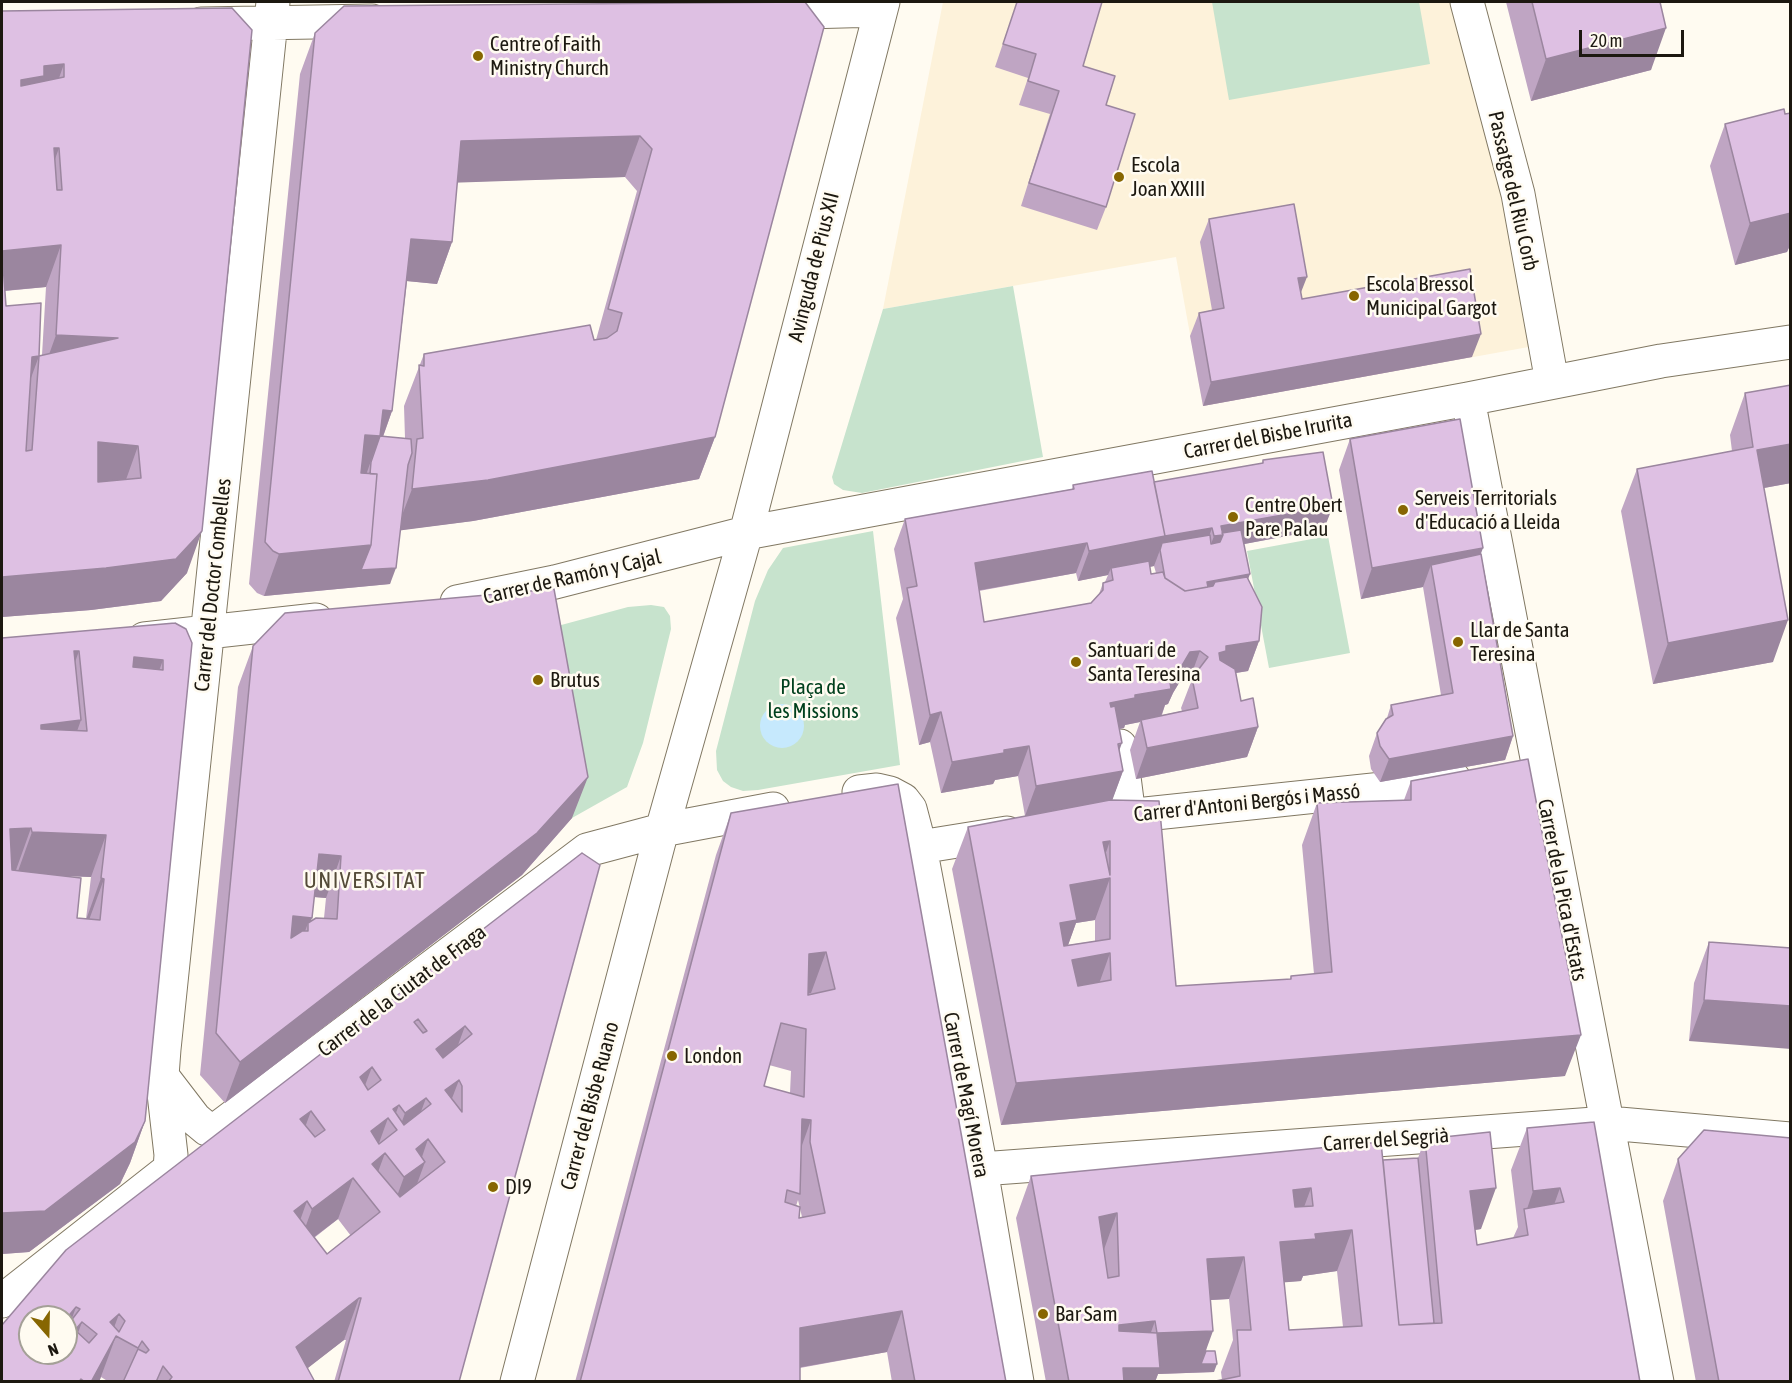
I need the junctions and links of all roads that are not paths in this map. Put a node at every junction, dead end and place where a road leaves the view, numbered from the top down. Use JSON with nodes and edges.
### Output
{"nodes":[{"id":1,"x":1467,"y":2,"type":"edge"},
{"id":2,"x":882,"y":6,"type":"edge"},
{"id":3,"x":272,"y":12,"type":"edge"},
{"id":4,"x":734,"y":14,"type":"edge"},
{"id":5,"x":402,"y":20,"type":"edge"},
{"id":6,"x":168,"y":25,"type":"edge"},
{"id":7,"x":1791,"y":342,"type":"edge"},
{"id":8,"x":1552,"y":382,"type":"junction"},
{"id":9,"x":1468,"y":399,"type":"junction"},
{"id":10,"x":746,"y":533,"type":"junction"},
{"id":11,"x":422,"y":606,"type":"edge"},
{"id":12,"x":340,"y":617,"type":"edge"},
{"id":13,"x":209,"y":634,"type":"junction"},
{"id":14,"x":115,"y":640,"type":"edge"},
{"id":15,"x":1120,"y":746,"type":"edge"},
{"id":16,"x":1510,"y":770,"type":"junction"},
{"id":17,"x":1129,"y":816,"type":"junction"},
{"id":18,"x":1085,"y":821,"type":"edge"},
{"id":19,"x":1038,"y":828,"type":"edge"},
{"id":20,"x":662,"y":830,"type":"junction"},
{"id":21,"x":920,"y":847,"type":"junction"},
{"id":22,"x":162,"y":1076,"type":"junction"},
{"id":23,"x":1608,"y":1123,"type":"junction"},
{"id":24,"x":1791,"y":1139,"type":"edge"},
{"id":25,"x":981,"y":1170,"type":"junction"},
{"id":26,"x":2,"y":1301,"type":"edge"},
{"id":27,"x":517,"y":1382,"type":"edge"},
{"id":28,"x":1017,"y":1382,"type":"edge"},
{"id":29,"x":1657,"y":1382,"type":"edge"}],
"edges":[{"from":1,"to":8,"type":"street","name":"Passatge del Riu Corb"},
{"from":2,"to":4,"type":"street"},
{"from":2,"to":10,"type":"street","name":"Avinguda de Pius XII"},
{"from":3,"to":5,"type":"street"},
{"from":3,"to":6,"type":"street"},
{"from":3,"to":13,"type":"street","name":"Carrer del Doctor Combelles"},
{"from":7,"to":8,"type":"street","name":"Carrer del Bisbe Irurita"},
{"from":8,"to":9,"type":"street","name":"Carrer del Bisbe Irurita"},
{"from":9,"to":10,"type":"street","name":"Carrer del Bisbe Irurita"},
{"from":9,"to":16,"type":"street","name":"Carrer de la Pica d'Estats"},
{"from":10,"to":11,"type":"street","name":"Carrer de Ramón y Cajal"},
{"from":10,"to":20,"type":"street"},
{"from":12,"to":13,"type":"street"},
{"from":13,"to":14,"type":"street"},
{"from":13,"to":22,"type":"street","name":"Carrer del Doctor Combelles"},
{"from":15,"to":17,"type":"street"},
{"from":16,"to":17,"type":"street","name":"Carrer d'Antoni Bergós i Massó"},
{"from":16,"to":23,"type":"street","name":"Carrer de la Pica d'Estats"},
{"from":17,"to":18,"type":"street","name":"Carrer d'Antoni Bergós i Massó"},
{"from":19,"to":21,"type":"street"},
{"from":20,"to":21,"type":"street","name":"Carrer de Magí Morera"},
{"from":20,"to":22,"type":"street","name":"Carrer de la Ciutat de Fraga"},
{"from":20,"to":27,"type":"street","name":"Carrer del Bisbe Ruano"},
{"from":21,"to":25,"type":"street","name":"Carrer de Magí Morera"},
{"from":22,"to":26,"type":"street","name":"Carrer del Doctor Combelles"},
{"from":23,"to":24,"type":"street","name":"Carrer del Segrià"},
{"from":23,"to":25,"type":"street","name":"Carrer del Segrià"},
{"from":23,"to":29,"type":"street","name":"Carrer de la Pica d'Estats"},
{"from":25,"to":28,"type":"street","name":"Carrer de Magí Morera"}]}
